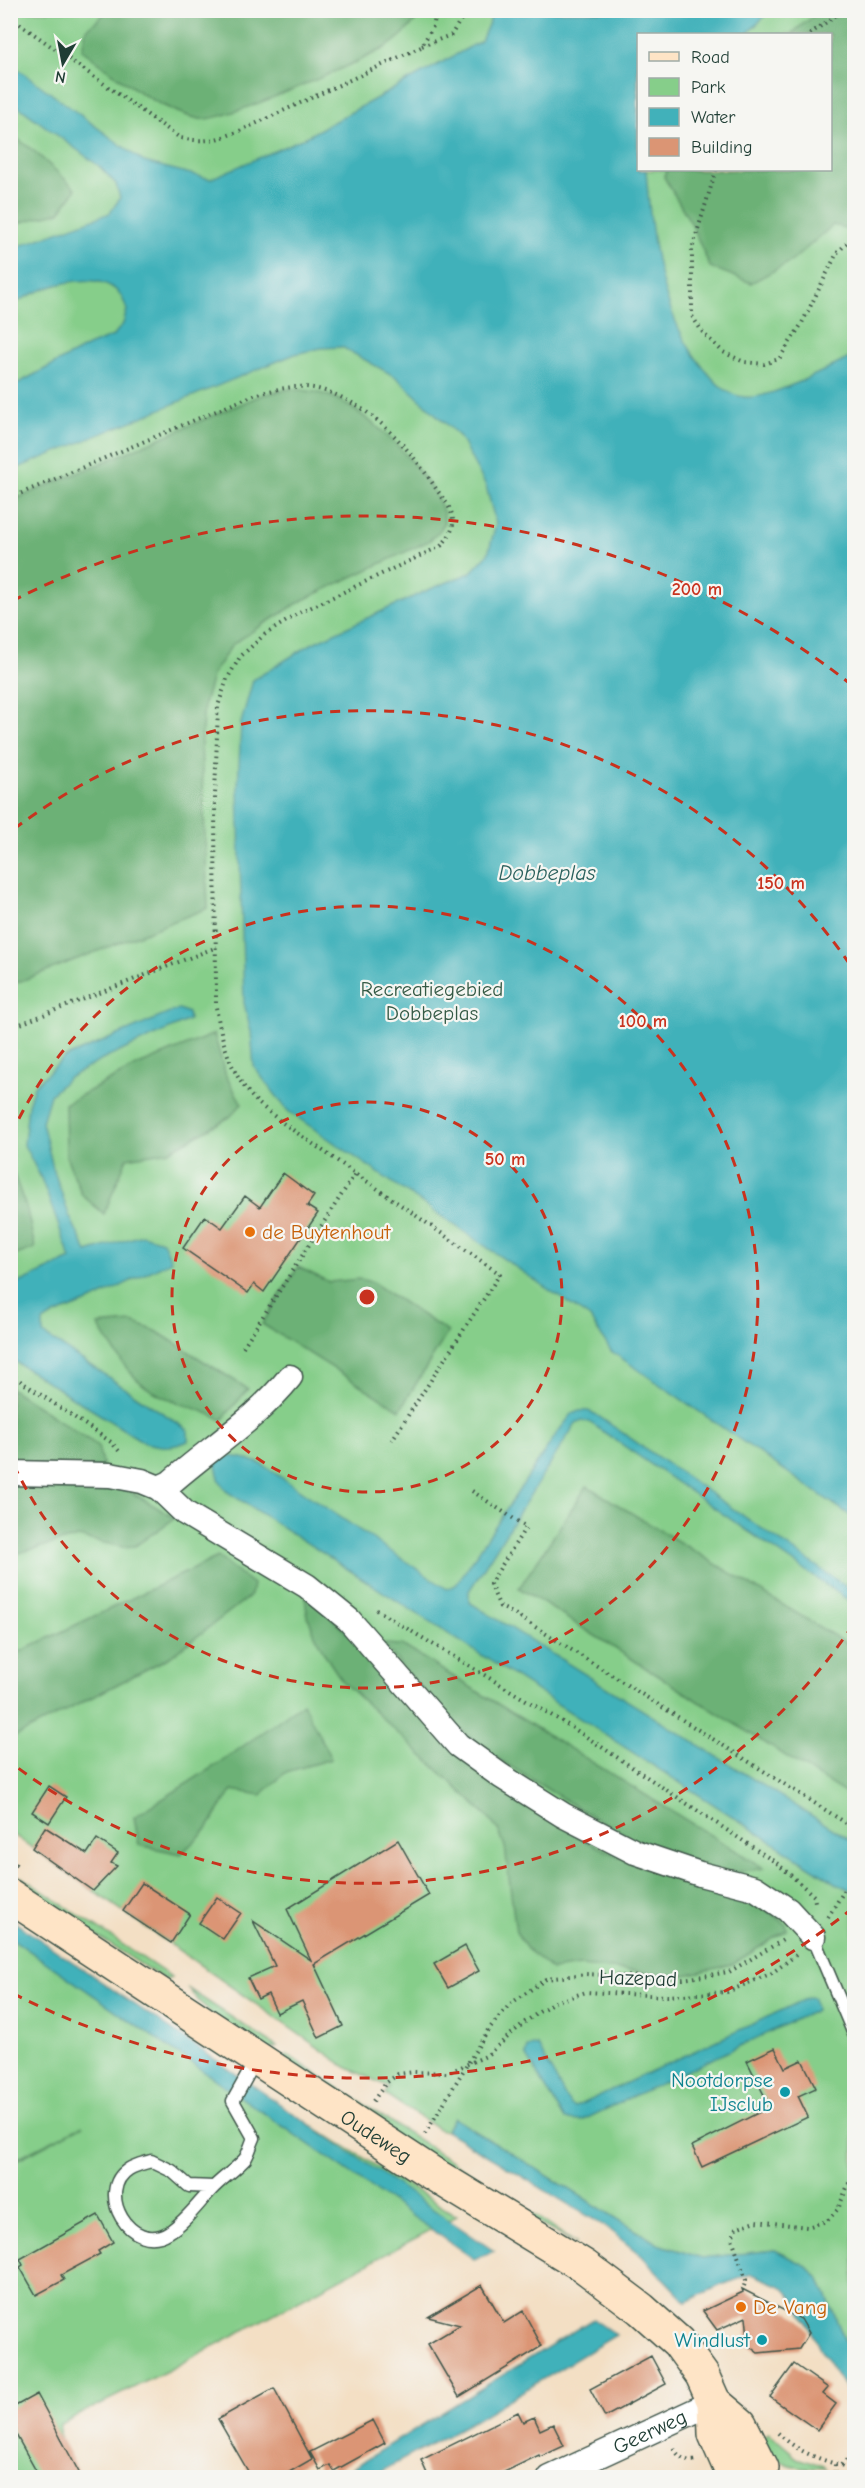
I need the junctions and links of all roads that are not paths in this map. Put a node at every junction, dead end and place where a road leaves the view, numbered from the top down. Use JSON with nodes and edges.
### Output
{"nodes":[{"id":1,"x":290,"y":1377,"type":"dead end"},
{"id":2,"x":10,"y":1473,"type":"edge"},
{"id":3,"x":159,"y":1488,"type":"junction"},
{"id":4,"x":10,"y":1896,"type":"edge"},
{"id":5,"x":809,"y":1932,"type":"joint"},
{"id":6,"x":855,"y":2034,"type":"edge"},
{"id":7,"x":251,"y":2068,"type":"junction"},
{"id":8,"x":213,"y":2187,"type":"junction"},
{"id":9,"x":714,"y":2402,"type":"junction"},
{"id":10,"x":754,"y":2475,"type":"edge"},
{"id":11,"x":550,"y":2478,"type":"edge"}],
"edges":[{"from":1,"to":3,"type":"street"},
{"from":2,"to":3,"type":"street"},
{"from":3,"to":5,"type":"street"},
{"from":4,"to":7,"type":"main road","name":"Oudeweg"},
{"from":5,"to":6,"type":"lane"},
{"from":7,"to":8,"type":"lane"},
{"from":7,"to":9,"type":"main road","name":"Oudeweg"},
{"from":8,"to":8,"type":"lane"},
{"from":9,"to":10,"type":"main road","name":"Oudeweg"},
{"from":9,"to":11,"type":"street","name":"Geerweg"}]}
